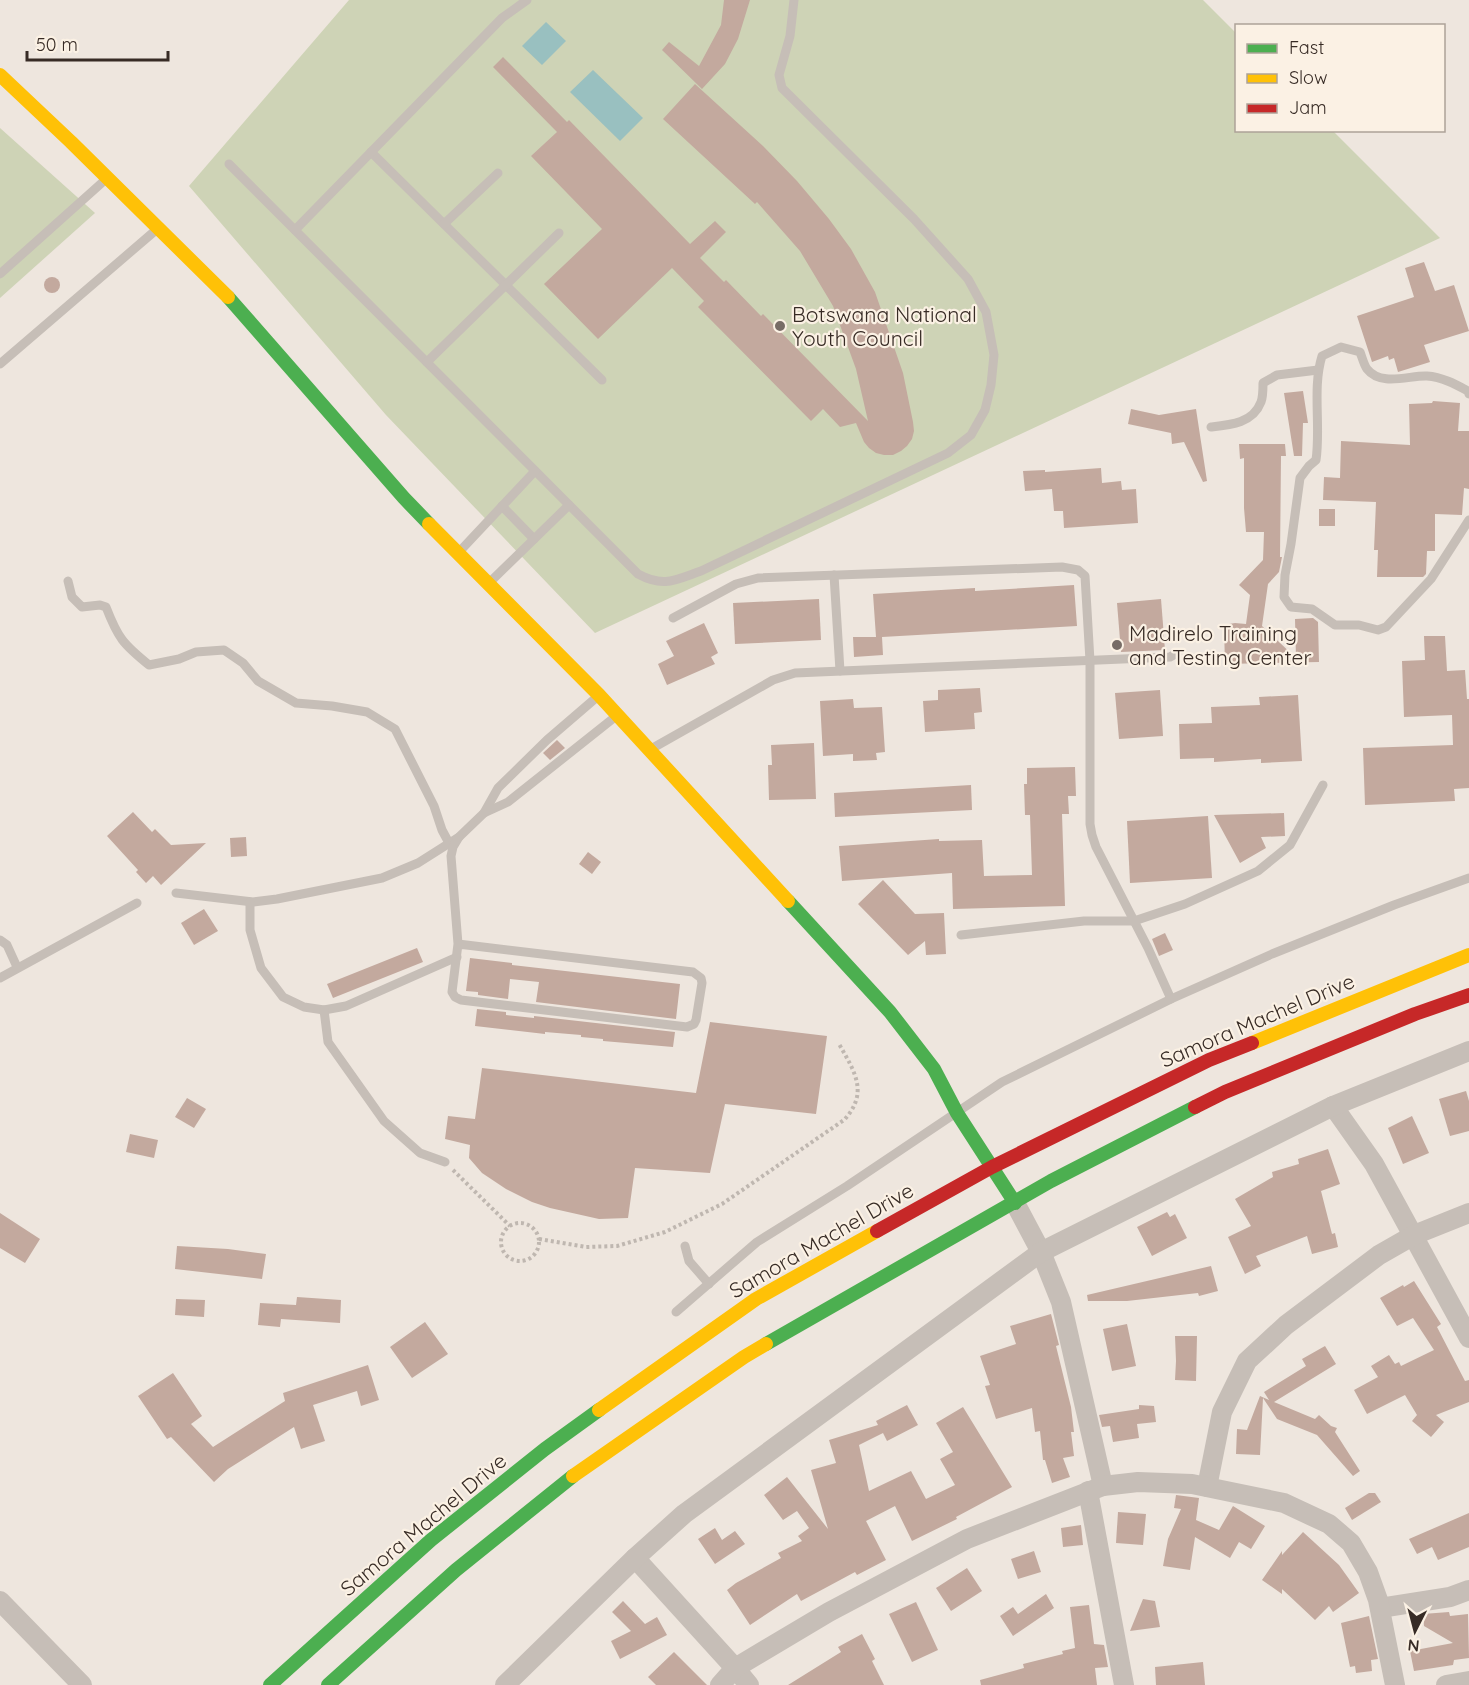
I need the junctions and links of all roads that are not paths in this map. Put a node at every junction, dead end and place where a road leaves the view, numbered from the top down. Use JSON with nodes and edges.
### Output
{"nodes":[{"id":1,"x":527,"y":0,"type":"edge"},
{"id":2,"x":794,"y":0,"type":"edge"},
{"id":3,"x":0,"y":75,"type":"edge"},
{"id":4,"x":371,"y":152,"type":"junction"},
{"id":5,"x":229,"y":164,"type":"dead end"},
{"id":6,"x":498,"y":173,"type":"dead end"},
{"id":7,"x":107,"y":178,"type":"junction"},
{"id":8,"x":444,"y":224,"type":"junction"},
{"id":9,"x":158,"y":229,"type":"junction"},
{"id":10,"x":295,"y":230,"type":"junction"},
{"id":11,"x":559,"y":232,"type":"dead end"},
{"id":12,"x":0,"y":274,"type":"edge"},
{"id":13,"x":505,"y":284,"type":"junction"},
{"id":14,"x":427,"y":362,"type":"junction"},
{"id":15,"x":0,"y":364,"type":"edge"},
{"id":16,"x":1318,"y":370,"type":"junction"},
{"id":17,"x":602,"y":380,"type":"dead end"},
{"id":18,"x":1469,"y":394,"type":"edge"},
{"id":19,"x":1211,"y":427,"type":"dead end"},
{"id":20,"x":535,"y":471,"type":"junction"},
{"id":21,"x":569,"y":504,"type":"junction"},
{"id":22,"x":502,"y":506,"type":"junction"},
{"id":23,"x":1469,"y":520,"type":"edge"},
{"id":24,"x":534,"y":539,"type":"junction"},
{"id":25,"x":459,"y":553,"type":"junction"},
{"id":26,"x":834,"y":575,"type":"junction"},
{"id":27,"x":68,"y":581,"type":"dead end"},
{"id":28,"x":489,"y":584,"type":"junction"},
{"id":29,"x":672,"y":618,"type":"dead end"},
{"id":30,"x":1177,"y":653,"type":"dead end"},
{"id":31,"x":1090,"y":661,"type":"junction"},
{"id":32,"x":840,"y":671,"type":"junction"},
{"id":33,"x":598,"y":695,"type":"junction"},
{"id":34,"x":617,"y":715,"type":"junction"},
{"id":35,"x":649,"y":750,"type":"junction"},
{"id":36,"x":1323,"y":785,"type":"dead end"},
{"id":37,"x":484,"y":813,"type":"junction"},
{"id":38,"x":459,"y":837,"type":"junction"},
{"id":39,"x":449,"y":843,"type":"junction"},
{"id":40,"x":1469,"y":878,"type":"edge"},
{"id":41,"x":176,"y":894,"type":"dead end"},
{"id":42,"x":250,"y":902,"type":"junction"},
{"id":43,"x":137,"y":903,"type":"dead end"},
{"id":44,"x":1134,"y":921,"type":"junction"},
{"id":45,"x":961,"y":935,"type":"dead end"},
{"id":46,"x":0,"y":940,"type":"edge"},
{"id":47,"x":458,"y":944,"type":"junction"},
{"id":48,"x":1469,"y":955,"type":"edge"},
{"id":49,"x":457,"y":957,"type":"junction"},
{"id":50,"x":17,"y":967,"type":"junction"},
{"id":51,"x":0,"y":978,"type":"edge"},
{"id":52,"x":1469,"y":995,"type":"edge"},
{"id":53,"x":1171,"y":999,"type":"junction"},
{"id":54,"x":324,"y":1010,"type":"junction"},
{"id":55,"x":1469,"y":1052,"type":"edge"},
{"id":56,"x":1333,"y":1106,"type":"junction"},
{"id":57,"x":957,"y":1113,"type":"junction"},
{"id":58,"x":445,"y":1162,"type":"road end"},
{"id":59,"x":992,"y":1167,"type":"junction"},
{"id":60,"x":1015,"y":1203,"type":"junction"},
{"id":61,"x":1469,"y":1213,"type":"edge"},
{"id":62,"x":1414,"y":1235,"type":"junction"},
{"id":63,"x":685,"y":1246,"type":"dead end"},
{"id":64,"x":1041,"y":1252,"type":"junction"},
{"id":65,"x":709,"y":1284,"type":"junction"},
{"id":66,"x":676,"y":1312,"type":"dead end"},
{"id":67,"x":1469,"y":1338,"type":"edge"},
{"id":68,"x":1207,"y":1487,"type":"junction"},
{"id":69,"x":1095,"y":1489,"type":"junction"},
{"id":70,"x":635,"y":1558,"type":"junction"},
{"id":71,"x":1469,"y":1590,"type":"edge"},
{"id":72,"x":0,"y":1602,"type":"edge"},
{"id":73,"x":1380,"y":1608,"type":"junction"},
{"id":74,"x":735,"y":1668,"type":"junction"},
{"id":75,"x":1469,"y":1681,"type":"edge"},
{"id":76,"x":82,"y":1685,"type":"edge"},
{"id":77,"x":270,"y":1685,"type":"edge"},
{"id":78,"x":328,"y":1685,"type":"edge"},
{"id":79,"x":505,"y":1685,"type":"edge"},
{"id":80,"x":720,"y":1685,"type":"edge"},
{"id":81,"x":748,"y":1685,"type":"edge"},
{"id":82,"x":1124,"y":1685,"type":"edge"},
{"id":83,"x":1395,"y":1685,"type":"edge"},
{"id":84,"x":1446,"y":1685,"type":"edge"}],
"edges":[{"from":1,"to":4,"type":"lane"},
{"from":2,"to":21,"type":"lane"},
{"from":3,"to":7,"type":"main road"},
{"from":4,"to":8,"type":"lane"},
{"from":4,"to":10,"type":"lane"},
{"from":5,"to":10,"type":"lane"},
{"from":6,"to":8,"type":"lane"},
{"from":7,"to":9,"type":"main road"},
{"from":7,"to":12,"type":"lane"},
{"from":8,"to":13,"type":"lane"},
{"from":9,"to":15,"type":"lane"},
{"from":9,"to":25,"type":"main road"},
{"from":10,"to":14,"type":"lane"},
{"from":11,"to":13,"type":"lane"},
{"from":13,"to":14,"type":"lane"},
{"from":13,"to":17,"type":"lane"},
{"from":14,"to":20,"type":"lane"},
{"from":16,"to":18,"type":"lane"},
{"from":16,"to":19,"type":"lane"},
{"from":16,"to":23,"type":"lane"},
{"from":20,"to":21,"type":"lane"},
{"from":20,"to":22,"type":"lane"},
{"from":21,"to":24,"type":"lane"},
{"from":22,"to":24,"type":"lane"},
{"from":22,"to":25,"type":"lane"},
{"from":24,"to":28,"type":"lane"},
{"from":25,"to":28,"type":"main road"},
{"from":26,"to":29,"type":"lane"},
{"from":26,"to":31,"type":"lane"},
{"from":26,"to":32,"type":"lane"},
{"from":27,"to":39,"type":"lane"},
{"from":28,"to":33,"type":"main road"},
{"from":30,"to":31,"type":"lane"},
{"from":31,"to":32,"type":"lane"},
{"from":31,"to":44,"type":"lane"},
{"from":32,"to":35,"type":"lane"},
{"from":33,"to":34,"type":"main road"},
{"from":33,"to":37,"type":"lane"},
{"from":34,"to":35,"type":"main road"},
{"from":34,"to":37,"type":"lane"},
{"from":35,"to":57,"type":"main road"},
{"from":36,"to":44,"type":"lane"},
{"from":37,"to":38,"type":"lane"},
{"from":38,"to":39,"type":"lane"},
{"from":38,"to":47,"type":"lane"},
{"from":39,"to":42,"type":"lane"},
{"from":40,"to":53,"type":"lane"},
{"from":41,"to":42,"type":"lane"},
{"from":42,"to":54,"type":"lane"},
{"from":43,"to":50,"type":"lane"},
{"from":44,"to":45,"type":"lane"},
{"from":44,"to":53,"type":"lane"},
{"from":46,"to":50,"type":"lane"},
{"from":47,"to":49,"type":"lane"},
{"from":47,"to":49,"type":"lane"},
{"from":48,"to":59,"type":"main road","name":"Samora Machel Drive"},
{"from":49,"to":54,"type":"lane"},
{"from":50,"to":51,"type":"lane"},
{"from":52,"to":60,"type":"main road"},
{"from":53,"to":57,"type":"lane"},
{"from":54,"to":58,"type":"lane"},
{"from":55,"to":56,"type":"street"},
{"from":56,"to":62,"type":"street"},
{"from":56,"to":64,"type":"street"},
{"from":57,"to":59,"type":"main road"},
{"from":57,"to":65,"type":"lane"},
{"from":59,"to":60,"type":"main road"},
{"from":59,"to":77,"type":"main road","name":"Samora Machel Drive"},
{"from":60,"to":64,"type":"street"},
{"from":60,"to":78,"type":"main road"},
{"from":61,"to":62,"type":"street"},
{"from":62,"to":67,"type":"street"},
{"from":62,"to":68,"type":"street"},
{"from":63,"to":65,"type":"lane"},
{"from":64,"to":69,"type":"street"},
{"from":64,"to":70,"type":"street"},
{"from":65,"to":66,"type":"lane"},
{"from":68,"to":69,"type":"street"},
{"from":68,"to":73,"type":"street"},
{"from":69,"to":74,"type":"street"},
{"from":69,"to":82,"type":"street"},
{"from":70,"to":74,"type":"street"},
{"from":70,"to":79,"type":"street"},
{"from":71,"to":73,"type":"street"},
{"from":72,"to":76,"type":"street"},
{"from":73,"to":83,"type":"street"},
{"from":74,"to":80,"type":"street"},
{"from":74,"to":81,"type":"street"},
{"from":75,"to":84,"type":"street"}]}
